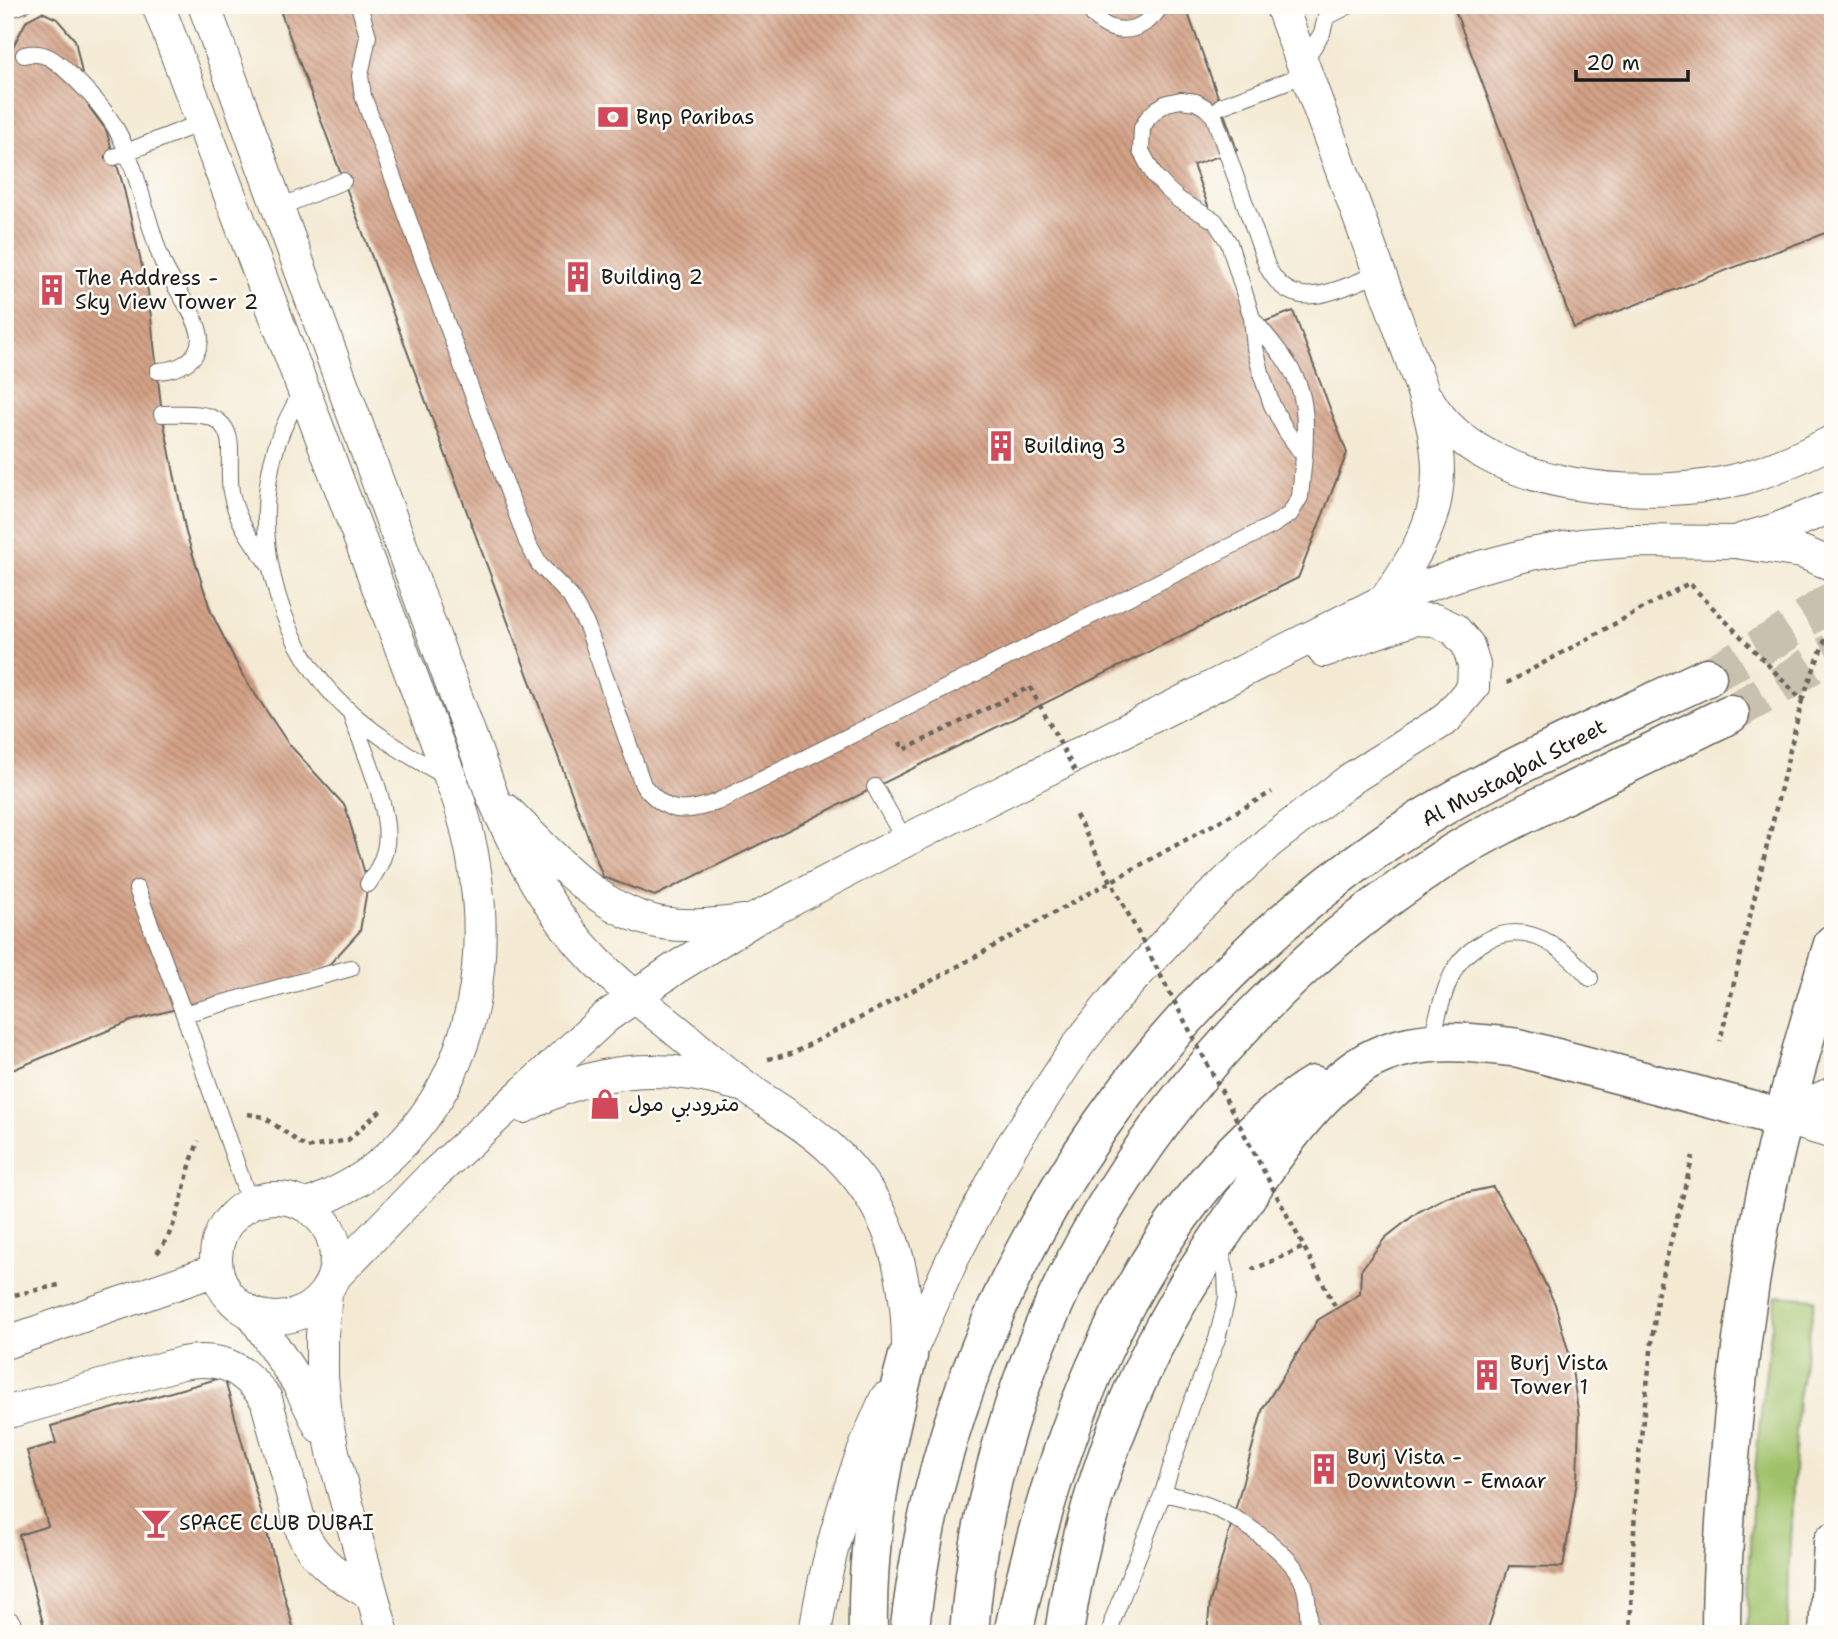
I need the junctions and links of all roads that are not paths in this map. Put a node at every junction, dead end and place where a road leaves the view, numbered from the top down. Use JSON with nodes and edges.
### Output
{"nodes":[{"id":1,"x":22,"y":5,"type":"edge"},
{"id":2,"x":158,"y":5,"type":"edge"},
{"id":3,"x":204,"y":5,"type":"edge"},
{"id":4,"x":222,"y":5,"type":"edge"},
{"id":5,"x":359,"y":5,"type":"edge"},
{"id":6,"x":1087,"y":5,"type":"edge"},
{"id":7,"x":1161,"y":5,"type":"edge"},
{"id":8,"x":1282,"y":5,"type":"edge"},
{"id":9,"x":1350,"y":5,"type":"edge"},
{"id":10,"x":5,"y":11,"type":"edge"},
{"id":11,"x":1328,"y":11,"type":"edge"},
{"id":12,"x":220,"y":48,"type":"junction"},
{"id":13,"x":24,"y":55,"type":"dead end"},
{"id":14,"x":1304,"y":69,"type":"junction"},
{"id":15,"x":1221,"y":106,"type":"dead end"},
{"id":16,"x":203,"y":122,"type":"junction"},
{"id":17,"x":120,"y":155,"type":"junction"},
{"id":18,"x":344,"y":181,"type":"dead end"},
{"id":19,"x":281,"y":216,"type":"junction"},
{"id":20,"x":1379,"y":274,"type":"junction"},
{"id":21,"x":264,"y":284,"type":"junction"},
{"id":22,"x":1252,"y":318,"type":"junction"},
{"id":23,"x":158,"y":371,"type":"dead end"},
{"id":24,"x":1421,"y":386,"type":"junction"},
{"id":25,"x":303,"y":389,"type":"junction"},
{"id":26,"x":162,"y":414,"type":"dead end"},
{"id":27,"x":1833,"y":441,"type":"edge"},
{"id":28,"x":1304,"y":456,"type":"junction"},
{"id":29,"x":1833,"y":506,"type":"edge"},
{"id":30,"x":1735,"y":542,"type":"junction"},
{"id":31,"x":1833,"y":565,"type":"edge"},
{"id":32,"x":271,"y":567,"type":"junction"},
{"id":33,"x":1385,"y":600,"type":"junction"},
{"id":34,"x":1247,"y":670,"type":"junction"},
{"id":35,"x":1707,"y":677,"type":"tunnel mouth"},
{"id":36,"x":350,"y":712,"type":"junction"},
{"id":37,"x":1730,"y":714,"type":"tunnel mouth"},
{"id":38,"x":450,"y":779,"type":"junction"},
{"id":39,"x":875,"y":787,"type":"dead end"},
{"id":40,"x":492,"y":795,"type":"junction"},
{"id":41,"x":905,"y":841,"type":"junction"},
{"id":42,"x":368,"y":884,"type":"dead end"},
{"id":43,"x":137,"y":889,"type":"dead end"},
{"id":44,"x":755,"y":919,"type":"junction"},
{"id":45,"x":1833,"y":944,"type":"edge"},
{"id":46,"x":351,"y":968,"type":"dead end"},
{"id":47,"x":1590,"y":978,"type":"dead end"},
{"id":48,"x":635,"y":996,"type":"junction"},
{"id":49,"x":184,"y":1014,"type":"junction"},
{"id":50,"x":1430,"y":1043,"type":"junction"},
{"id":51,"x":1361,"y":1064,"type":"junction"},
{"id":52,"x":745,"y":1087,"type":"junction"},
{"id":53,"x":1833,"y":1093,"type":"edge"},
{"id":54,"x":1783,"y":1118,"type":"junction"},
{"id":55,"x":480,"y":1132,"type":"junction"},
{"id":56,"x":1833,"y":1133,"type":"edge"},
{"id":57,"x":250,"y":1203,"type":"junction"},
{"id":58,"x":308,"y":1206,"type":"junction"},
{"id":59,"x":1218,"y":1241,"type":"junction"},
{"id":60,"x":216,"y":1270,"type":"junction"},
{"id":61,"x":330,"y":1284,"type":"junction"},
{"id":62,"x":253,"y":1315,"type":"junction"},
{"id":63,"x":7,"y":1342,"type":"edge"},
{"id":64,"x":908,"y":1356,"type":"junction"},
{"id":65,"x":5,"y":1413,"type":"edge"},
{"id":66,"x":334,"y":1457,"type":"junction"},
{"id":67,"x":1163,"y":1493,"type":"junction"},
{"id":68,"x":1833,"y":1542,"type":"edge"},
{"id":69,"x":372,"y":1595,"type":"junction"},
{"id":70,"x":5,"y":1626,"type":"edge"},
{"id":71,"x":7,"y":1634,"type":"edge"},
{"id":72,"x":383,"y":1634,"type":"edge"},
{"id":73,"x":815,"y":1634,"type":"edge"},
{"id":74,"x":868,"y":1634,"type":"edge"},
{"id":75,"x":909,"y":1634,"type":"edge"},
{"id":76,"x":969,"y":1634,"type":"edge"},
{"id":77,"x":1013,"y":1634,"type":"edge"},
{"id":78,"x":1064,"y":1634,"type":"edge"},
{"id":79,"x":1110,"y":1634,"type":"edge"},
{"id":80,"x":1309,"y":1634,"type":"edge"},
{"id":81,"x":1721,"y":1634,"type":"edge"},
{"id":82,"x":1828,"y":1634,"type":"edge"}],
"edges":[{"from":1,"to":10,"type":"lane"},
{"from":2,"to":16,"type":"street"},
{"from":3,"to":12,"type":"street"},
{"from":4,"to":12,"type":"street"},
{"from":5,"to":28,"type":"lane"},
{"from":6,"to":7,"type":"lane"},
{"from":8,"to":14,"type":"street"},
{"from":9,"to":11,"type":"lane"},
{"from":11,"to":14,"type":"lane"},
{"from":12,"to":19,"type":"street"},
{"from":13,"to":17,"type":"lane"},
{"from":14,"to":15,"type":"lane"},
{"from":14,"to":20,"type":"street"},
{"from":16,"to":17,"type":"lane"},
{"from":16,"to":21,"type":"street"},
{"from":17,"to":23,"type":"lane"},
{"from":18,"to":19,"type":"lane"},
{"from":19,"to":21,"type":"street"},
{"from":19,"to":40,"type":"street"},
{"from":20,"to":22,"type":"lane"},
{"from":20,"to":24,"type":"street"},
{"from":21,"to":25,"type":"street"},
{"from":22,"to":28,"type":"lane"},
{"from":22,"to":28,"type":"lane"},
{"from":24,"to":27,"type":"street"},
{"from":24,"to":33,"type":"street"},
{"from":25,"to":32,"type":"lane"},
{"from":25,"to":38,"type":"street"},
{"from":26,"to":32,"type":"lane"},
{"from":29,"to":30,"type":"street"},
{"from":30,"to":31,"type":"street"},
{"from":30,"to":33,"type":"street"},
{"from":32,"to":36,"type":"lane"},
{"from":33,"to":34,"type":"street"},
{"from":34,"to":41,"type":"street"},
{"from":34,"to":64,"type":"street"},
{"from":35,"to":75,"type":"main road","name":"Al Mustaqbal Street"},
{"from":36,"to":38,"type":"lane"},
{"from":36,"to":42,"type":"lane"},
{"from":37,"to":76,"type":"main road","name":"Al Mustaqbal Street"},
{"from":38,"to":58,"type":"street"},
{"from":39,"to":41,"type":"lane"},
{"from":40,"to":44,"type":"street"},
{"from":40,"to":48,"type":"street"},
{"from":41,"to":44,"type":"street"},
{"from":43,"to":49,"type":"lane"},
{"from":44,"to":48,"type":"street"},
{"from":45,"to":54,"type":"main road"},
{"from":46,"to":49,"type":"lane"},
{"from":47,"to":50,"type":"lane"},
{"from":48,"to":52,"type":"street"},
{"from":48,"to":55,"type":"street"},
{"from":49,"to":57,"type":"lane"},
{"from":50,"to":51,"type":"main road"},
{"from":50,"to":54,"type":"main road"},
{"from":51,"to":59,"type":"main road"},
{"from":51,"to":77,"type":"main road"},
{"from":52,"to":55,"type":"street"},
{"from":52,"to":64,"type":"street"},
{"from":53,"to":54,"type":"street"},
{"from":54,"to":56,"type":"street"},
{"from":54,"to":81,"type":"main road"},
{"from":55,"to":61,"type":"street"},
{"from":57,"to":58,"type":"street"},
{"from":57,"to":60,"type":"street"},
{"from":58,"to":61,"type":"street"},
{"from":59,"to":67,"type":"lane"},
{"from":59,"to":78,"type":"main road"},
{"from":60,"to":62,"type":"street"},
{"from":60,"to":63,"type":"street"},
{"from":61,"to":62,"type":"street"},
{"from":61,"to":66,"type":"street"},
{"from":62,"to":66,"type":"street"},
{"from":64,"to":73,"type":"street"},
{"from":64,"to":74,"type":"main road"},
{"from":65,"to":69,"type":"street"},
{"from":66,"to":69,"type":"street"},
{"from":67,"to":79,"type":"lane"},
{"from":67,"to":80,"type":"lane"},
{"from":68,"to":82,"type":"main road"},
{"from":69,"to":72,"type":"street"},
{"from":70,"to":71,"type":"street"}]}
